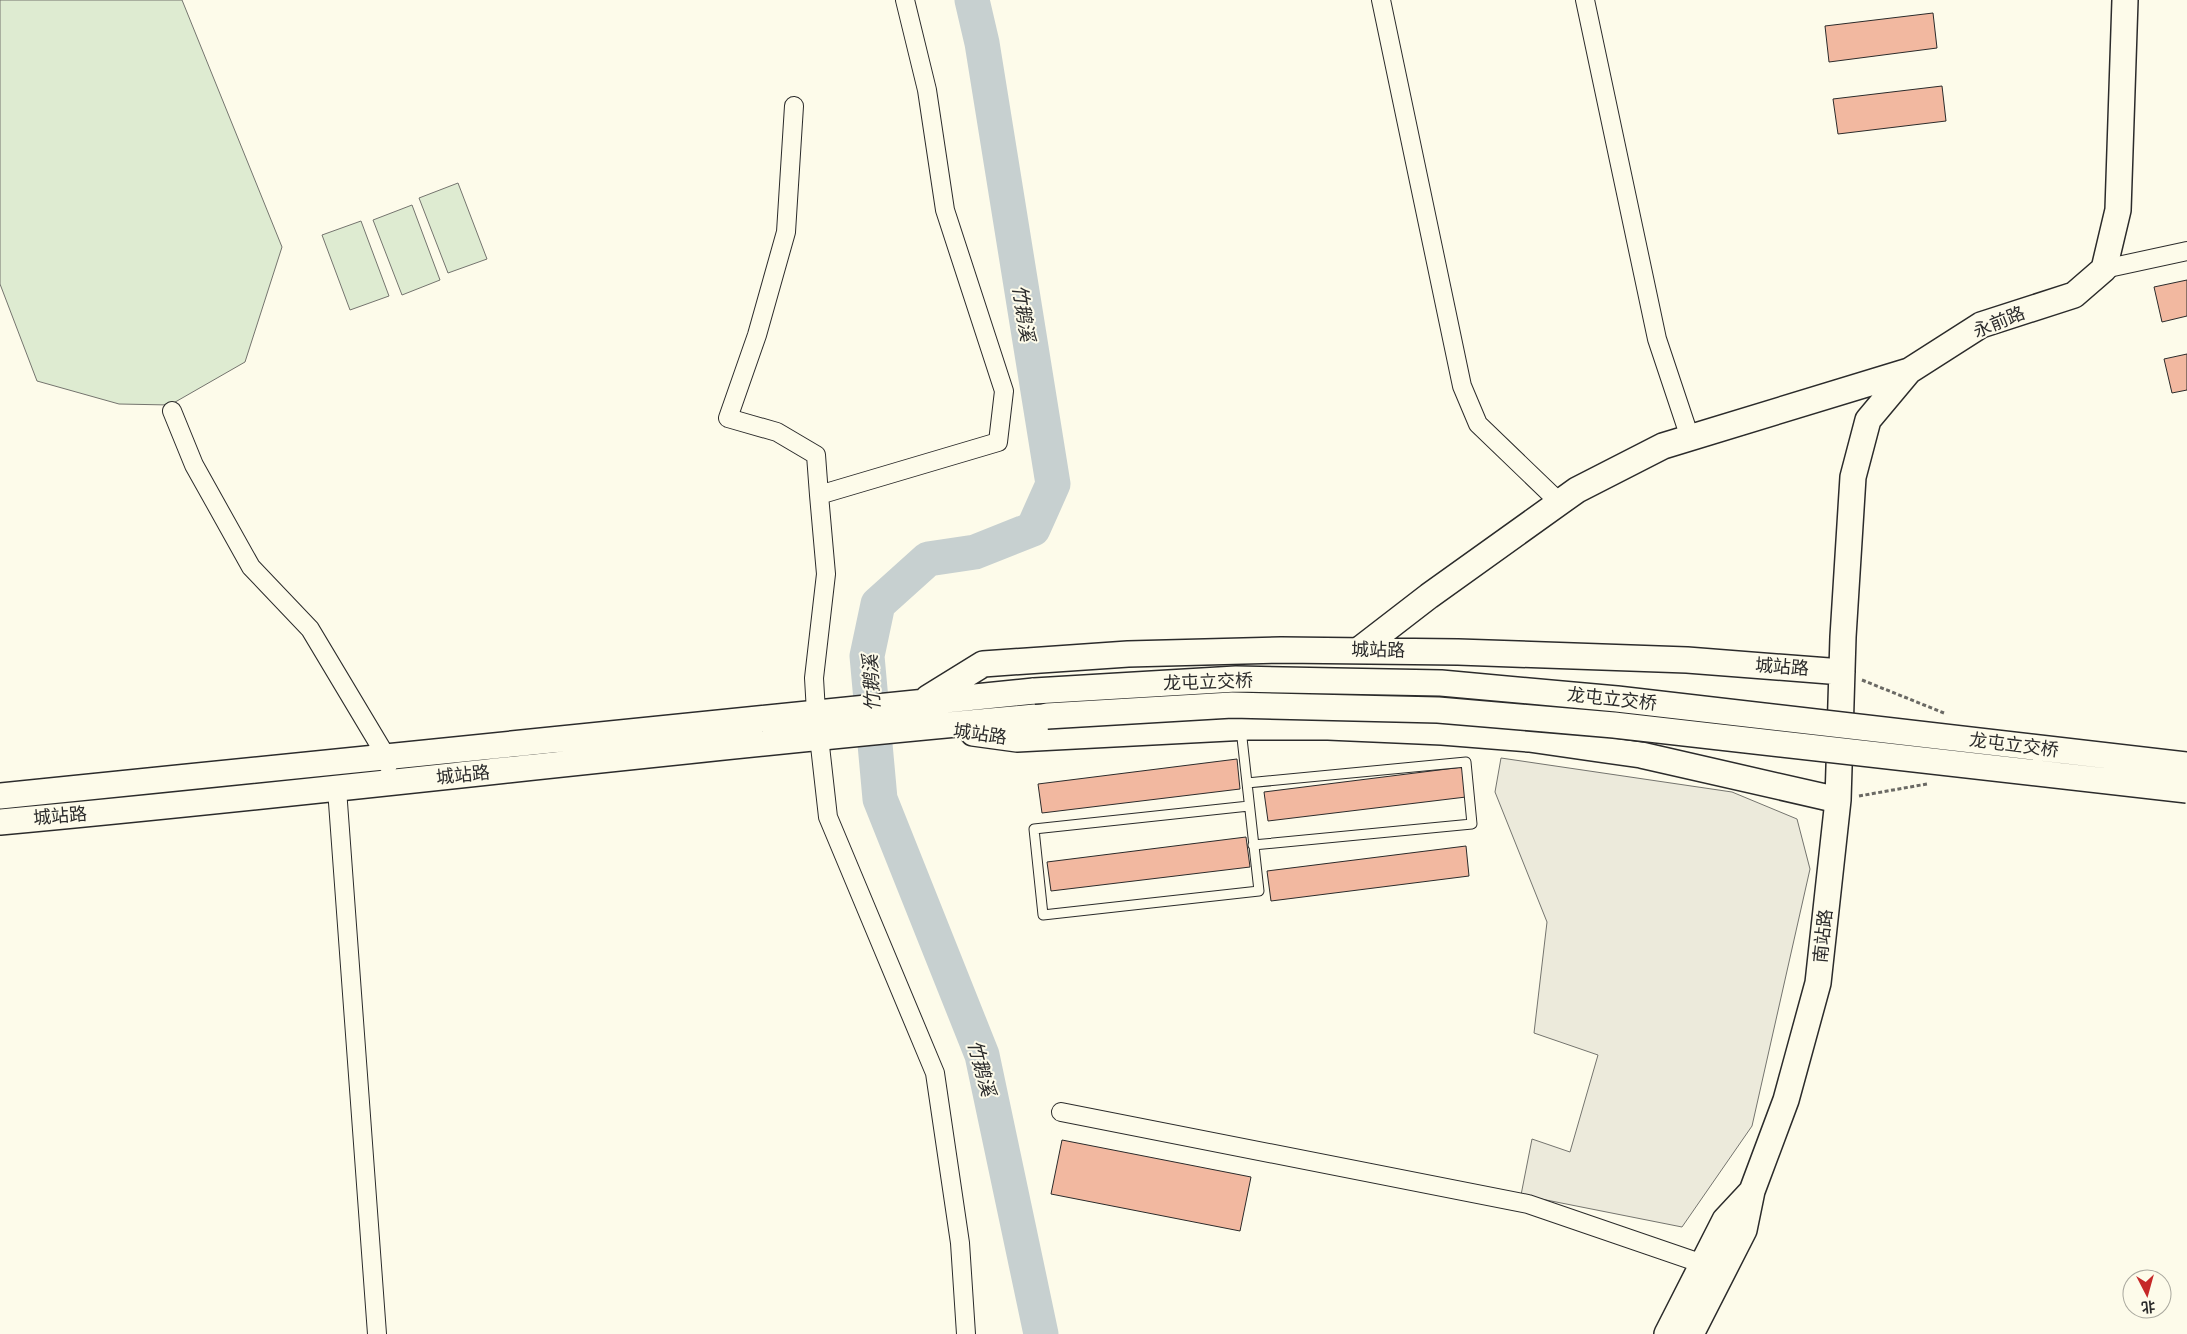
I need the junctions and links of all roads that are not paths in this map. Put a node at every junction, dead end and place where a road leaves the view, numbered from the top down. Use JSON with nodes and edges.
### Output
{"nodes":[{"id":1,"x":905,"y":0,"type":"edge"},
{"id":2,"x":1381,"y":0,"type":"edge"},
{"id":3,"x":1585,"y":0,"type":"edge"},
{"id":4,"x":2125,"y":0,"type":"edge"},
{"id":5,"x":794,"y":106,"type":"dead end"},
{"id":6,"x":2187,"y":251,"type":"edge"},
{"id":7,"x":2104,"y":269,"type":"junction"},
{"id":8,"x":1909,"y":371,"type":"junction"},
{"id":9,"x":172,"y":411,"type":"dead end"},
{"id":10,"x":1690,"y":438,"type":"junction"},
{"id":11,"x":820,"y":495,"type":"junction"},
{"id":12,"x":1559,"y":502,"type":"junction"},
{"id":13,"x":1359,"y":650,"type":"junction"},
{"id":14,"x":1842,"y":672,"type":"junction"},
{"id":15,"x":1034,"y":691,"type":"joint"},
{"id":16,"x":918,"y":701,"type":"junction"},
{"id":17,"x":825,"y":711,"type":"junction"},
{"id":18,"x":1047,"y":716,"type":"joint"},
{"id":19,"x":920,"y":727,"type":"junction"},
{"id":20,"x":1240,"y":727,"type":"junction"},
{"id":21,"x":827,"y":736,"type":"junction"},
{"id":22,"x":386,"y":756,"type":"junction"},
{"id":23,"x":2187,"y":765,"type":"edge"},
{"id":24,"x":390,"y":783,"type":"junction"},
{"id":25,"x":1247,"y":783,"type":"junction"},
{"id":26,"x":337,"y":789,"type":"junction"},
{"id":27,"x":2187,"y":790,"type":"edge"},
{"id":28,"x":0,"y":796,"type":"edge"},
{"id":29,"x":1838,"y":800,"type":"junction"},
{"id":30,"x":1249,"y":806,"type":"junction"},
{"id":31,"x":0,"y":822,"type":"edge"},
{"id":32,"x":1254,"y":845,"type":"junction"},
{"id":33,"x":1061,"y":1112,"type":"dead end"},
{"id":34,"x":1752,"y":1191,"type":"junction"},
{"id":35,"x":1703,"y":1264,"type":"junction"},
{"id":36,"x":377,"y":1334,"type":"edge"},
{"id":37,"x":966,"y":1334,"type":"edge"},
{"id":38,"x":1666,"y":1334,"type":"edge"},
{"id":39,"x":1691,"y":1334,"type":"edge"}],
"edges":[{"from":1,"to":11,"type":"street"},
{"from":2,"to":12,"type":"street"},
{"from":3,"to":10,"type":"street"},
{"from":4,"to":7,"type":"main road"},
{"from":5,"to":11,"type":"street"},
{"from":6,"to":7,"type":"street"},
{"from":7,"to":8,"type":"main road","name":"永前路"},
{"from":8,"to":10,"type":"main road"},
{"from":8,"to":14,"type":"main road","name":"永前路"},
{"from":9,"to":22,"type":"street"},
{"from":10,"to":12,"type":"main road"},
{"from":11,"to":17,"type":"street"},
{"from":12,"to":13,"type":"main road"},
{"from":13,"to":14,"type":"main road","name":"城站路"},
{"from":13,"to":16,"type":"main road","name":"城站路"},
{"from":14,"to":29,"type":"main road","name":"南站路"},
{"from":15,"to":16,"type":"main road","name":"城站路"},
{"from":15,"to":23,"type":"main road","name":"龙屯立交桥","bridge":true},
{"from":16,"to":17,"type":"main road","name":"城站路"},
{"from":17,"to":22,"type":"main road","name":"城站路"},
{"from":18,"to":19,"type":"main road","name":"城站路"},
{"from":18,"to":27,"type":"main road","name":"龙屯立交桥","bridge":true},
{"from":19,"to":20,"type":"main road","name":"城站路"},
{"from":19,"to":21,"type":"main road","name":"城站路"},
{"from":20,"to":25,"type":"lane"},
{"from":20,"to":29,"type":"main road","name":"城站路"},
{"from":21,"to":24,"type":"main road","name":"城站路"},
{"from":21,"to":37,"type":"street"},
{"from":22,"to":24,"type":"street"},
{"from":22,"to":28,"type":"main road","name":"城站路"},
{"from":24,"to":26,"type":"main road","name":"城站路"},
{"from":25,"to":30,"type":"lane"},
{"from":25,"to":32,"type":"lane"},
{"from":26,"to":31,"type":"main road","name":"城站路"},
{"from":26,"to":36,"type":"street"},
{"from":29,"to":34,"type":"main road","name":"南站路"},
{"from":30,"to":32,"type":"lane"},
{"from":30,"to":32,"type":"lane"},
{"from":33,"to":35,"type":"street"},
{"from":34,"to":35,"type":"main road","name":"南站路"},
{"from":34,"to":39,"type":"main road","name":"南站路"},
{"from":35,"to":38,"type":"main road","name":"南站路"}]}
